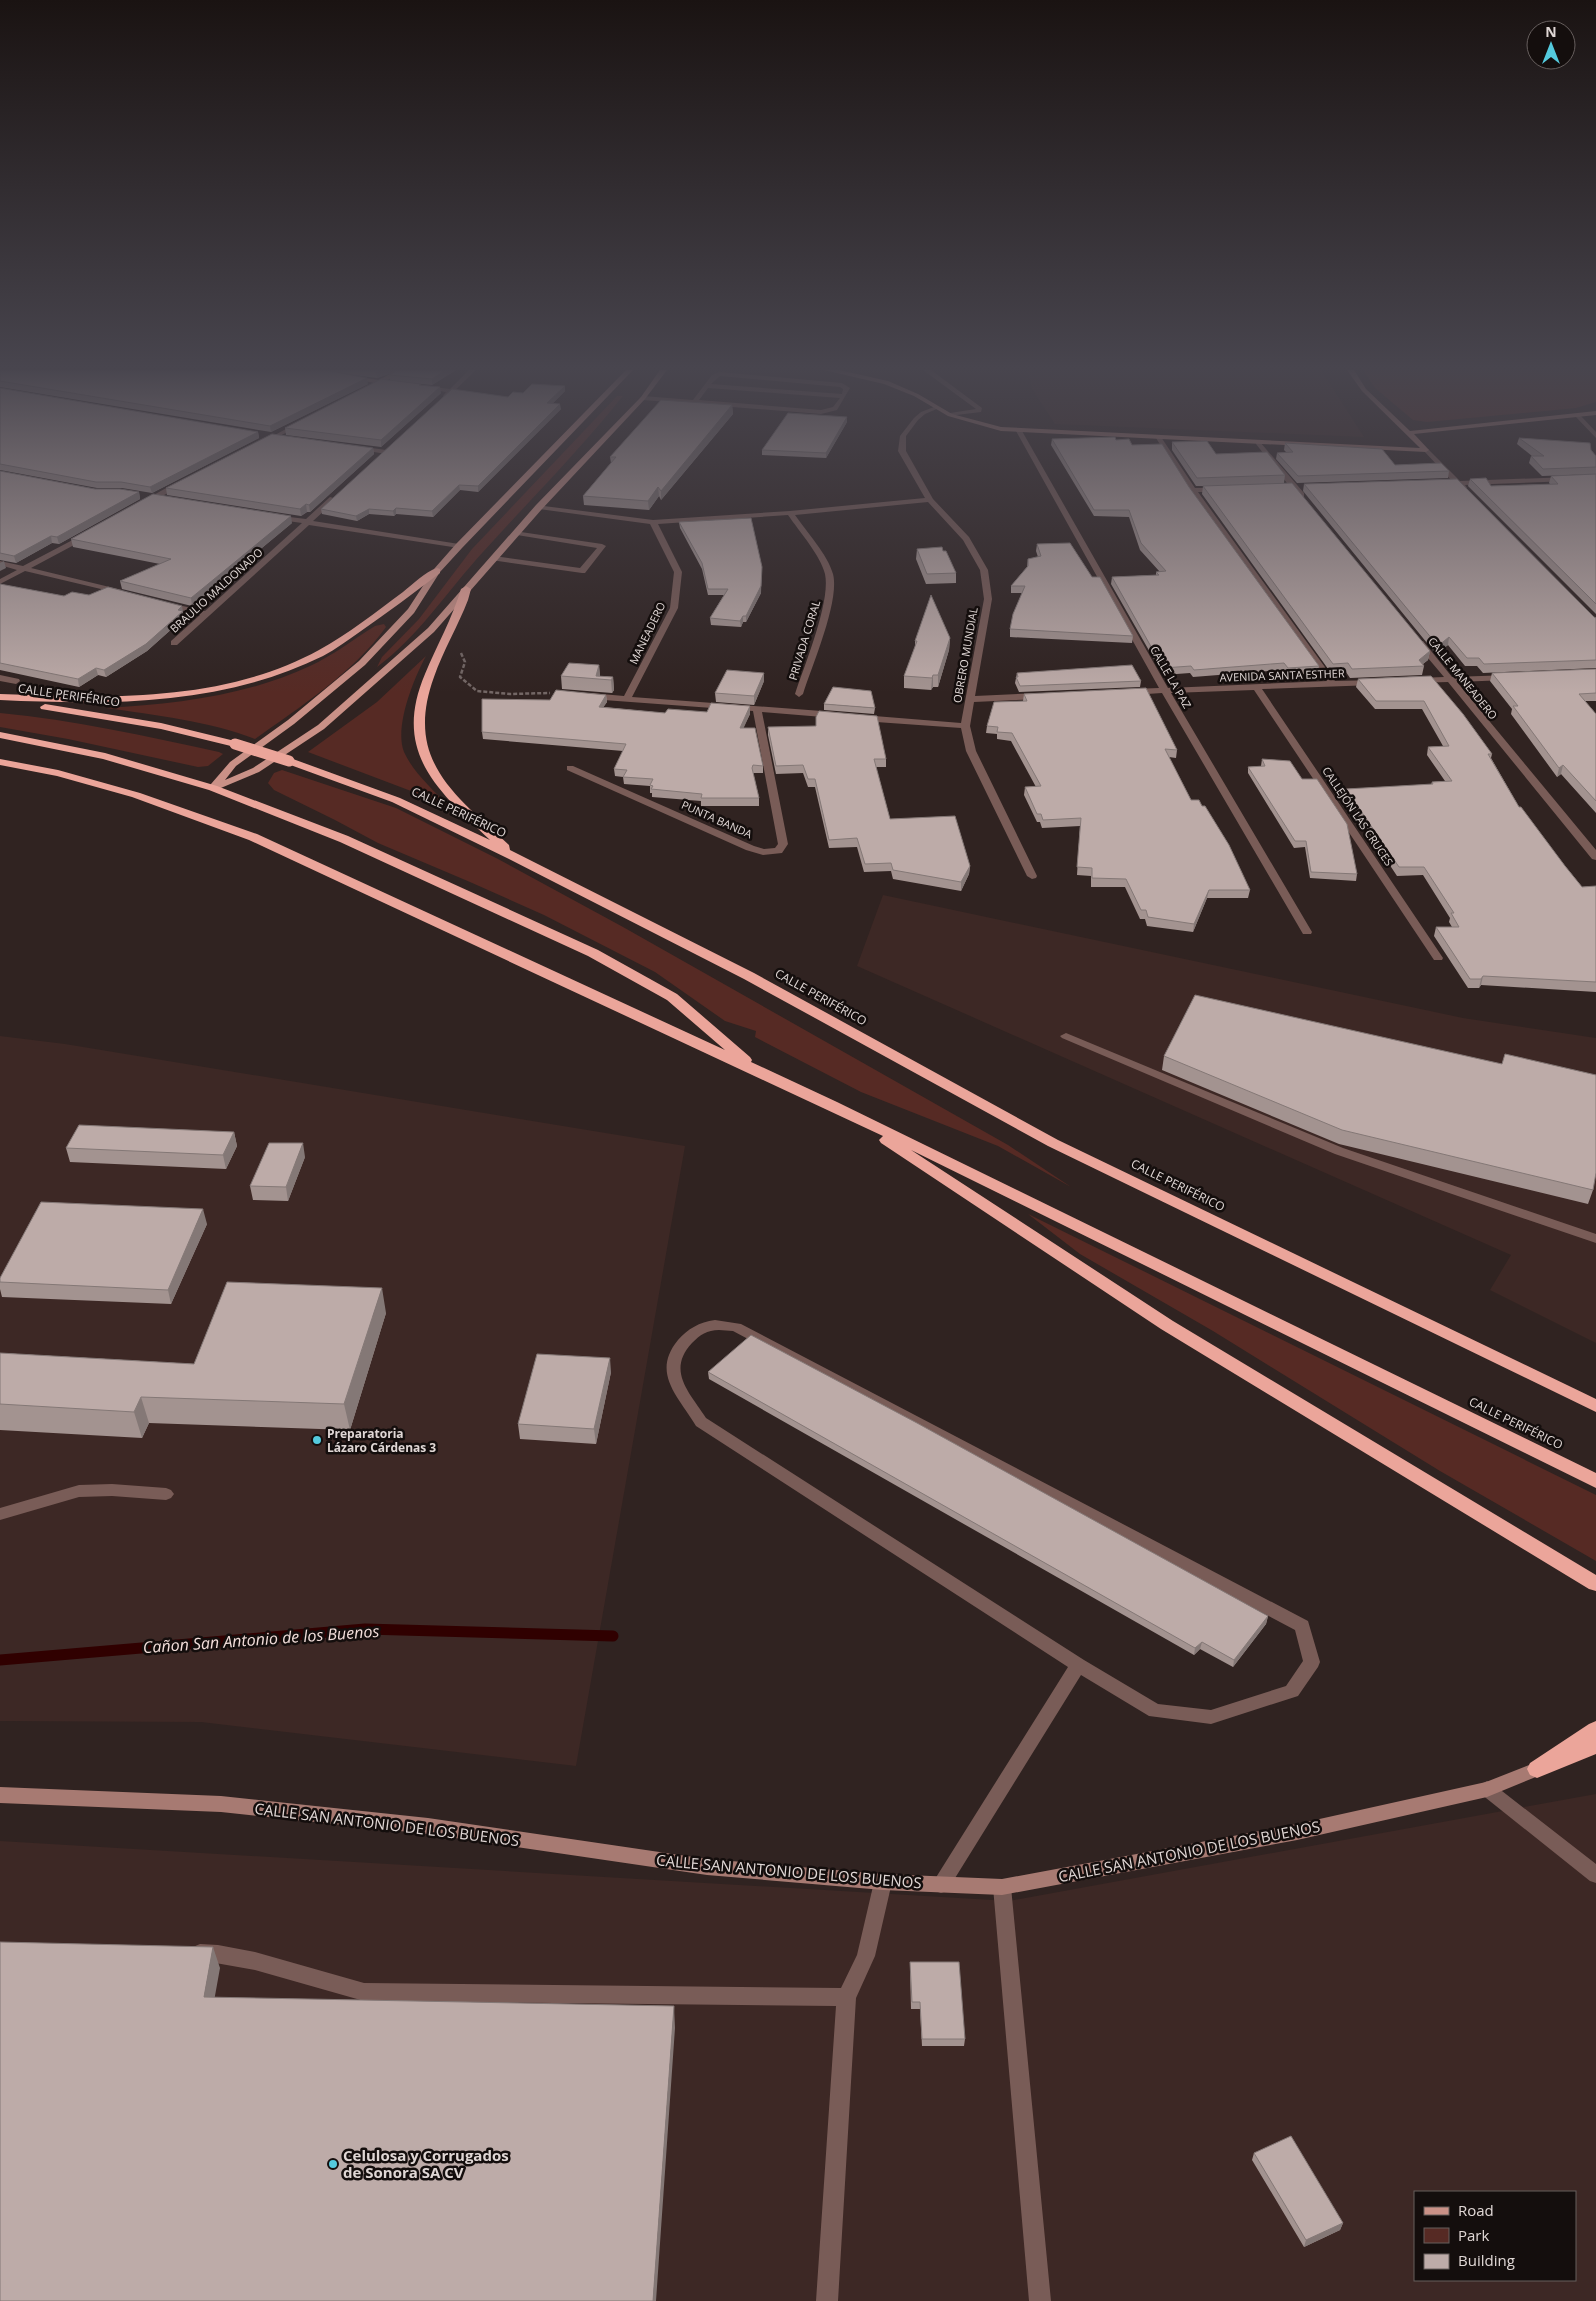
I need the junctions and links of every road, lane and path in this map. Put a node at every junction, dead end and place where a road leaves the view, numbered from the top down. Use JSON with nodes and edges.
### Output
{"nodes":[{"id":1,"x":526,"y":477,"type":"edge"},
{"id":2,"x":567,"y":477,"type":"edge"},
{"id":3,"x":917,"y":477,"type":"edge"},
{"id":4,"x":1045,"y":477,"type":"edge"},
{"id":5,"x":1185,"y":477,"type":"edge"},
{"id":6,"x":1282,"y":477,"type":"edge"},
{"id":7,"x":1453,"y":477,"type":"edge"},
{"id":8,"x":1596,"y":478,"type":"edge"},
{"id":9,"x":188,"y":480,"type":"edge"},
{"id":10,"x":1440,"y":484,"type":"edge"},
{"id":11,"x":1459,"y":484,"type":"junction"},
{"id":12,"x":1290,"y":488,"type":"junction"},
{"id":13,"x":1305,"y":488,"type":"edge"},
{"id":14,"x":1230,"y":489,"type":"edge"},
{"id":15,"x":343,"y":490,"type":"edge"},
{"id":16,"x":1193,"y":490,"type":"junction"},
{"id":17,"x":138,"y":494,"type":"edge"},
{"id":18,"x":153,"y":497,"type":"junction"},
{"id":19,"x":1473,"y":498,"type":"edge"},
{"id":20,"x":172,"y":500,"type":"edge"},
{"id":21,"x":930,"y":500,"type":"junction"},
{"id":22,"x":1307,"y":504,"type":"edge"},
{"id":23,"x":136,"y":507,"type":"edge"},
{"id":24,"x":539,"y":507,"type":"junction"},
{"id":25,"x":790,"y":514,"type":"junction"},
{"id":26,"x":269,"y":516,"type":"edge"},
{"id":27,"x":307,"y":522,"type":"junction"},
{"id":28,"x":653,"y":522,"type":"junction"},
{"id":29,"x":94,"y":530,"type":"edge"},
{"id":30,"x":517,"y":533,"type":"junction"},
{"id":31,"x":459,"y":546,"type":"junction"},
{"id":32,"x":494,"y":558,"type":"junction"},
{"id":33,"x":0,"y":563,"type":"edge"},
{"id":34,"x":25,"y":568,"type":"junction"},
{"id":35,"x":437,"y":572,"type":"junction"},
{"id":36,"x":0,"y":582,"type":"edge"},
{"id":37,"x":466,"y":589,"type":"junction"},
{"id":38,"x":130,"y":595,"type":"edge"},
{"id":39,"x":159,"y":602,"type":"edge"},
{"id":40,"x":207,"y":614,"type":"junction"},
{"id":41,"x":1412,"y":634,"type":"edge"},
{"id":42,"x":174,"y":643,"type":"dead end"},
{"id":43,"x":441,"y":652,"type":"junction"},
{"id":44,"x":1518,"y":676,"type":"edge"},
{"id":45,"x":0,"y":678,"type":"edge"},
{"id":46,"x":1450,"y":680,"type":"junction"},
{"id":47,"x":16,"y":681,"type":"dead end"},
{"id":48,"x":1411,"y":681,"type":"edge"},
{"id":49,"x":1382,"y":682,"type":"edge"},
{"id":50,"x":1333,"y":684,"type":"junction"},
{"id":51,"x":1257,"y":688,"type":"junction"},
{"id":52,"x":1165,"y":691,"type":"junction"},
{"id":53,"x":1126,"y":692,"type":"edge"},
{"id":54,"x":550,"y":693,"type":"joint"},
{"id":55,"x":799,"y":694,"type":"dead end"},
{"id":56,"x":1048,"y":695,"type":"edge"},
{"id":57,"x":0,"y":696,"type":"edge"},
{"id":58,"x":627,"y":698,"type":"junction"},
{"id":59,"x":970,"y":698,"type":"junction"},
{"id":60,"x":0,"y":702,"type":"edge"},
{"id":61,"x":757,"y":710,"type":"junction"},
{"id":62,"x":966,"y":726,"type":"junction"},
{"id":63,"x":0,"y":735,"type":"edge"},
{"id":64,"x":0,"y":762,"type":"edge"},
{"id":65,"x":570,"y":768,"type":"dead end"},
{"id":66,"x":213,"y":788,"type":"junction"},
{"id":67,"x":513,"y":856,"type":"junction"},
{"id":68,"x":1596,"y":857,"type":"edge"},
{"id":69,"x":1032,"y":876,"type":"dead end"},
{"id":70,"x":1307,"y":932,"type":"dead end"},
{"id":71,"x":1438,"y":958,"type":"dead end"},
{"id":72,"x":1066,"y":1036,"type":"dead end"},
{"id":73,"x":760,"y":1072,"type":"junction"},
{"id":74,"x":832,"y":1105,"type":"junction"},
{"id":75,"x":1596,"y":1239,"type":"edge"},
{"id":76,"x":1596,"y":1406,"type":"edge"},
{"id":77,"x":1596,"y":1481,"type":"edge"},
{"id":78,"x":166,"y":1494,"type":"dead end"},
{"id":79,"x":0,"y":1514,"type":"edge"},
{"id":80,"x":1596,"y":1584,"type":"edge"},
{"id":81,"x":1078,"y":1665,"type":"junction"},
{"id":82,"x":1596,"y":1730,"type":"edge"},
{"id":83,"x":1596,"y":1746,"type":"edge"},
{"id":84,"x":1537,"y":1769,"type":"junction"},
{"id":85,"x":1487,"y":1789,"type":"junction"},
{"id":86,"x":0,"y":1796,"type":"edge"},
{"id":87,"x":1596,"y":1875,"type":"edge"},
{"id":88,"x":883,"y":1882,"type":"junction"},
{"id":89,"x":941,"y":1885,"type":"junction"},
{"id":90,"x":1002,"y":1887,"type":"junction"},
{"id":91,"x":178,"y":1953,"type":"edge"},
{"id":92,"x":846,"y":1997,"type":"junction"},
{"id":93,"x":828,"y":2301,"type":"edge"},
{"id":94,"x":1040,"y":2301,"type":"edge"}],
"edges":[{"from":1,"to":31,"type":"main road"},
{"from":2,"to":24,"type":"main road"},
{"from":3,"to":21,"type":"street","name":"OBRERO MUNDIAL"},
{"from":4,"to":52,"type":"street","name":"CALLE LA PAZ"},
{"from":5,"to":16,"type":"street"},
{"from":6,"to":12,"type":"street"},
{"from":7,"to":11,"type":"street"},
{"from":8,"to":11,"type":"street"},
{"from":9,"to":18,"type":"street"},
{"from":10,"to":11,"type":"street"},
{"from":11,"to":19,"type":"street"},
{"from":12,"to":13,"type":"street"},
{"from":12,"to":22,"type":"street"},
{"from":14,"to":16,"type":"street"},
{"from":15,"to":27,"type":"street","name":"BRAULIO MALDONADO"},
{"from":16,"to":50,"type":"street"},
{"from":17,"to":18,"type":"street"},
{"from":18,"to":20,"type":"street"},
{"from":18,"to":23,"type":"street"},
{"from":21,"to":25,"type":"street"},
{"from":21,"to":59,"type":"street","name":"OBRERO MUNDIAL"},
{"from":24,"to":28,"type":"street"},
{"from":24,"to":30,"type":"main road"},
{"from":25,"to":28,"type":"street"},
{"from":25,"to":55,"type":"street","name":"PRIVADA CORAL"},
{"from":26,"to":27,"type":"street"},
{"from":27,"to":31,"type":"street"},
{"from":27,"to":40,"type":"street","name":"BRAULIO MALDONADO"},
{"from":28,"to":58,"type":"street","name":"MANEADERO"},
{"from":29,"to":34,"type":"street"},
{"from":30,"to":32,"type":"main road"},
{"from":30,"to":32,"type":"street"},
{"from":31,"to":35,"type":"main road"},
{"from":32,"to":37,"type":"main road"},
{"from":33,"to":34,"type":"street"},
{"from":34,"to":36,"type":"street"},
{"from":34,"to":38,"type":"street"},
{"from":35,"to":57,"type":"highway"},
{"from":35,"to":66,"type":"main road"},
{"from":37,"to":43,"type":"highway"},
{"from":37,"to":66,"type":"main road"},
{"from":39,"to":40,"type":"street"},
{"from":40,"to":42,"type":"street","name":"BRAULIO MALDONADO"},
{"from":41,"to":46,"type":"street","name":"CALLE MANEADERO"},
{"from":43,"to":54,"type":"path"},
{"from":43,"to":67,"type":"highway"},
{"from":44,"to":46,"type":"street"},
{"from":45,"to":47,"type":"street"},
{"from":46,"to":48,"type":"street"},
{"from":46,"to":68,"type":"street","name":"CALLE MANEADERO"},
{"from":49,"to":50,"type":"street","name":"AVENIDA SANTA ESTHER"},
{"from":50,"to":51,"type":"street","name":"AVENIDA SANTA ESTHER"},
{"from":51,"to":52,"type":"street","name":"AVENIDA SANTA ESTHER"},
{"from":51,"to":71,"type":"street","name":"CALLEJÓN LAS CRUCES"},
{"from":52,"to":53,"type":"street","name":"AVENIDA SANTA ESTHER"},
{"from":52,"to":70,"type":"street","name":"CALLE LA PAZ"},
{"from":54,"to":58,"type":"street"},
{"from":56,"to":59,"type":"street"},
{"from":58,"to":61,"type":"street"},
{"from":59,"to":62,"type":"street","name":"OBRERO MUNDIAL"},
{"from":60,"to":67,"type":"highway","name":"CALLE PERIFÉRICO","bridge":true},
{"from":61,"to":62,"type":"street"},
{"from":61,"to":65,"type":"street","name":"PUNTA BANDA"},
{"from":62,"to":69,"type":"street","name":"OBRERO MUNDIAL"},
{"from":63,"to":66,"type":"highway"},
{"from":64,"to":73,"type":"highway","name":"CALLE PERIFÉRICO"},
{"from":66,"to":73,"type":"highway"},
{"from":67,"to":76,"type":"highway","name":"CALLE PERIFÉRICO"},
{"from":72,"to":75,"type":"street"},
{"from":73,"to":74,"type":"highway","name":"CALLE PERIFÉRICO"},
{"from":74,"to":77,"type":"highway","name":"CALLE PERIFÉRICO"},
{"from":74,"to":80,"type":"highway"},
{"from":78,"to":79,"type":"street"},
{"from":81,"to":81,"type":"street"},
{"from":81,"to":89,"type":"street"},
{"from":82,"to":84,"type":"highway"},
{"from":83,"to":84,"type":"highway"},
{"from":84,"to":85,"type":"street","name":"CALLE SAN ANTONIO DE LOS BUENOS"},
{"from":85,"to":87,"type":"street"},
{"from":85,"to":90,"type":"street","name":"CALLE SAN ANTONIO DE LOS BUENOS"},
{"from":86,"to":88,"type":"street","name":"CALLE SAN ANTONIO DE LOS BUENOS"},
{"from":88,"to":89,"type":"street","name":"CALLE SAN ANTONIO DE LOS BUENOS"},
{"from":88,"to":92,"type":"street"},
{"from":89,"to":90,"type":"street","name":"CALLE SAN ANTONIO DE LOS BUENOS"},
{"from":90,"to":94,"type":"street"},
{"from":91,"to":92,"type":"street"},
{"from":92,"to":93,"type":"street"}]}
